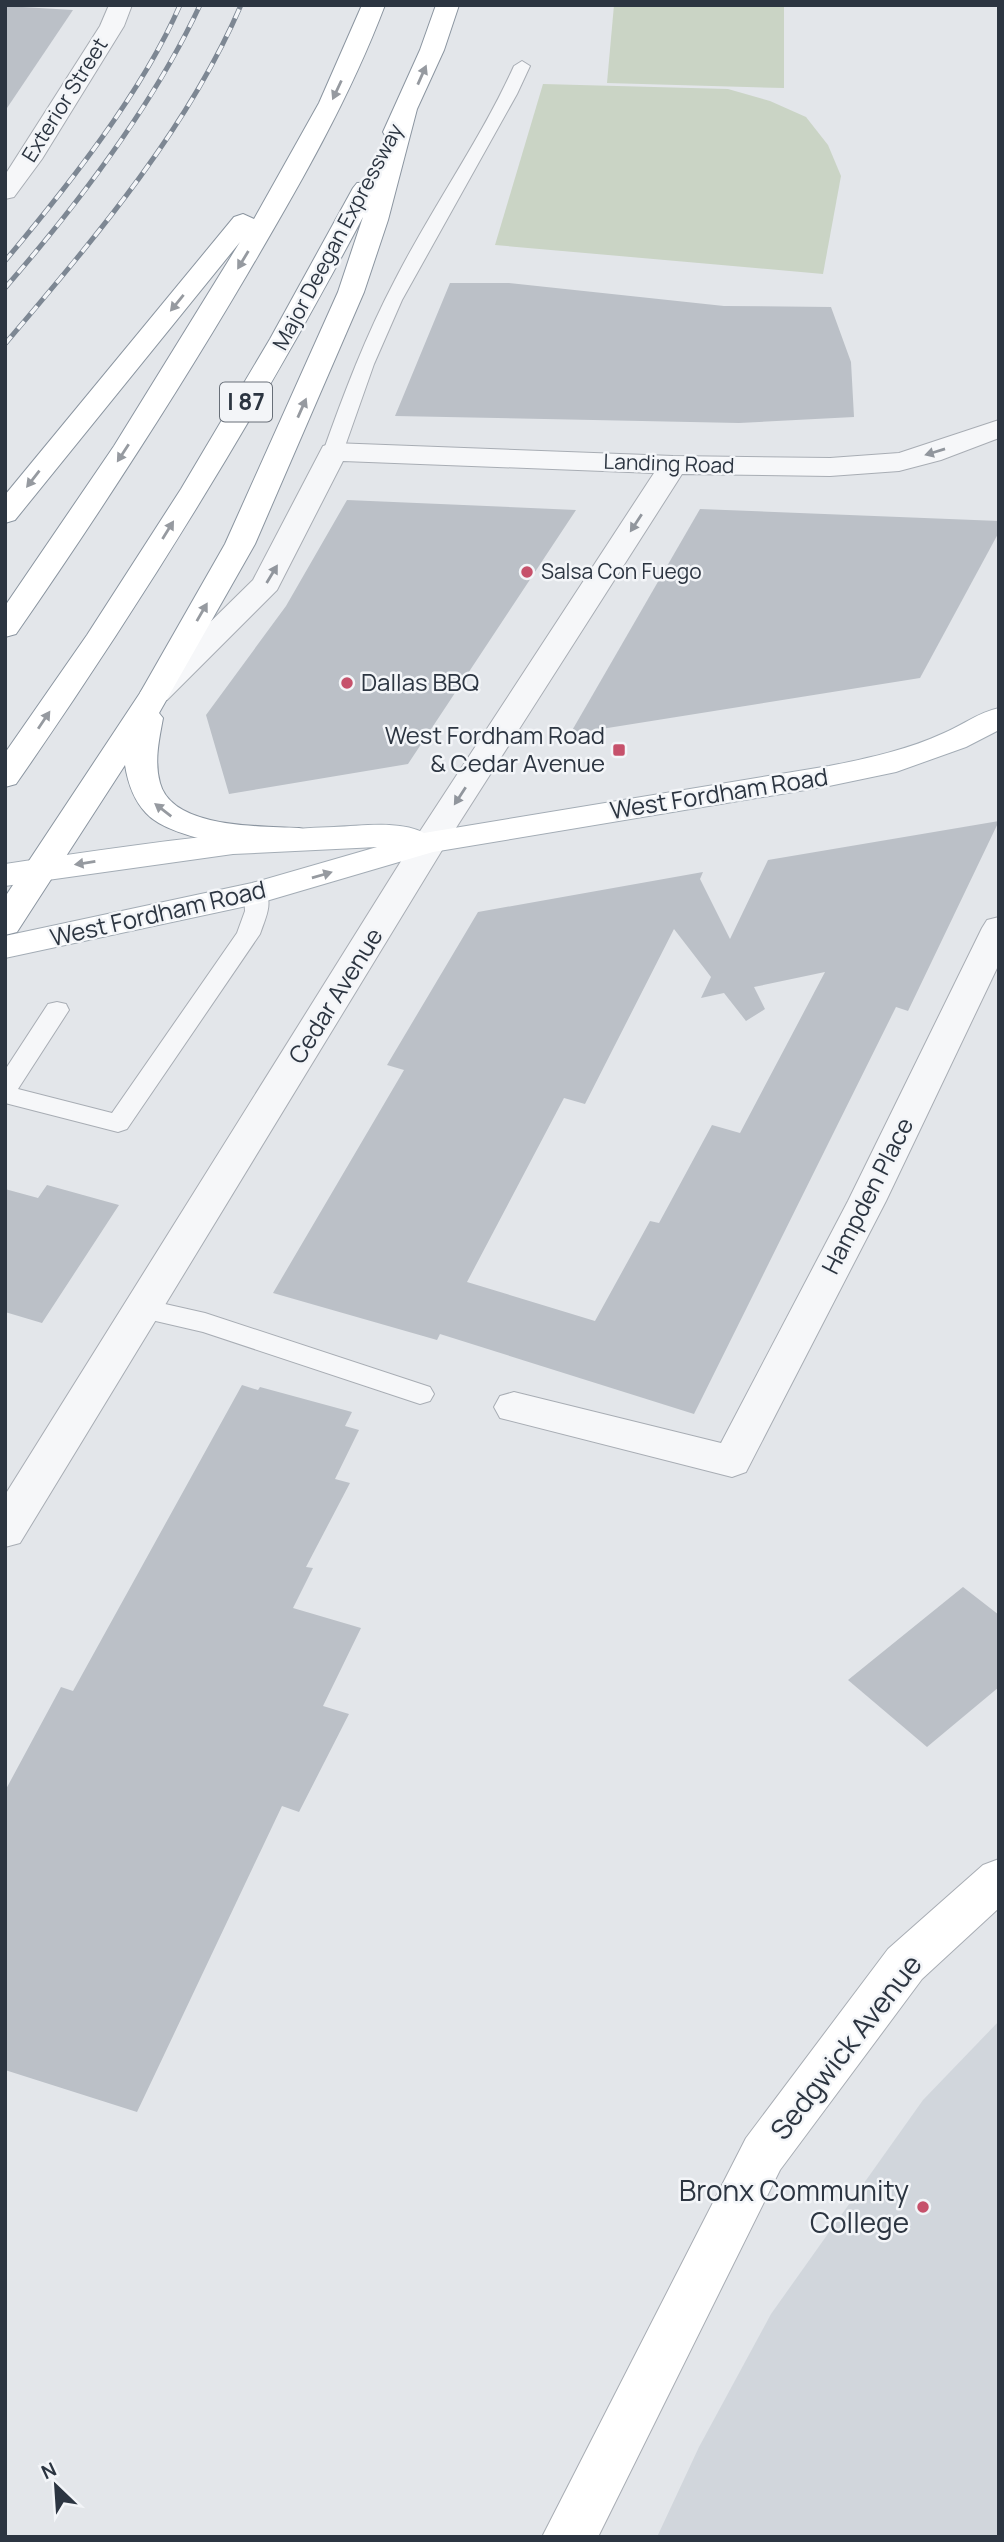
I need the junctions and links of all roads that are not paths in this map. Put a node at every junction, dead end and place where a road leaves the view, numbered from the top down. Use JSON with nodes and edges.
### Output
{"nodes":[{"id":1,"x":121,"y":5,"type":"edge"},
{"id":2,"x":374,"y":5,"type":"edge"},
{"id":3,"x":448,"y":5,"type":"edge"},
{"id":4,"x":522,"y":66,"type":"dead end"},
{"id":5,"x":406,"y":110,"type":"junction"},
{"id":6,"x":313,"y":137,"type":"junction"},
{"id":7,"x":6,"y":191,"type":"edge"},
{"id":8,"x":999,"y":428,"type":"edge"},
{"id":9,"x":332,"y":452,"type":"junction"},
{"id":10,"x":673,"y":465,"type":"junction"},
{"id":11,"x":5,"y":514,"type":"edge"},
{"id":12,"x":5,"y":628,"type":"edge"},
{"id":13,"x":156,"y":693,"type":"junction"},
{"id":14,"x":999,"y":717,"type":"edge"},
{"id":15,"x":5,"y":777,"type":"edge"},
{"id":16,"x":299,"y":838,"type":"junction"},
{"id":17,"x":430,"y":842,"type":"junction"},
{"id":18,"x":40,"y":870,"type":"junction"},
{"id":19,"x":5,"y":875,"type":"edge"},
{"id":20,"x":256,"y":893,"type":"junction"},
{"id":21,"x":5,"y":924,"type":"edge"},
{"id":22,"x":999,"y":928,"type":"edge"},
{"id":23,"x":5,"y":947,"type":"edge"},
{"id":24,"x":57,"y":1010,"type":"dead end"},
{"id":25,"x":5,"y":1092,"type":"edge"},
{"id":26,"x":143,"y":1309,"type":"junction"},
{"id":27,"x":420,"y":1394,"type":"dead end"},
{"id":28,"x":514,"y":1407,"type":"dead end"},
{"id":29,"x":5,"y":1531,"type":"edge"},
{"id":30,"x":999,"y":1879,"type":"edge"},
{"id":31,"x":569,"y":2537,"type":"edge"}],
"edges":[{"from":1,"to":7,"type":"street","name":"Exterior Street"},
{"from":2,"to":6,"type":"main road","one_way":true},
{"from":5,"to":3,"type":"main road","name":"Major Deegan Expressway","number":"I 87","one_way":true},
{"from":4,"to":9,"type":"lane"},
{"from":13,"to":5,"type":"main road","one_way":true},
{"from":15,"to":5,"type":"main road","name":"Major Deegan Expressway","number":"I 87","one_way":true},
{"from":6,"to":11,"type":"main road","one_way":true},
{"from":6,"to":12,"type":"main road","one_way":true},
{"from":8,"to":10,"type":"street","name":"Landing Road","one_way":true},
{"from":9,"to":10,"type":"street","name":"Landing Road"},
{"from":13,"to":9,"type":"street","one_way":true},
{"from":10,"to":17,"type":"street","name":"Cedar Avenue","one_way":true},
{"from":16,"to":13,"type":"main road","one_way":true},
{"from":13,"to":18,"type":"main road"},
{"from":14,"to":17,"type":"main road","name":"West Fordham Road"},
{"from":16,"to":17,"type":"main road","name":"West Fordham Road"},
{"from":16,"to":18,"type":"main road","name":"West Fordham Road","one_way":true},
{"from":20,"to":17,"type":"main road","name":"West Fordham Road","one_way":true},
{"from":17,"to":26,"type":"street","name":"Cedar Avenue"},
{"from":18,"to":19,"type":"main road","name":"West Fordham Road"},
{"from":18,"to":21,"type":"main road"},
{"from":20,"to":23,"type":"main road","name":"West Fordham Road"},
{"from":20,"to":25,"type":"lane"},
{"from":22,"to":28,"type":"street","name":"Hampden Place"},
{"from":24,"to":25,"type":"lane"},
{"from":26,"to":27,"type":"lane"},
{"from":26,"to":29,"type":"street","name":"Cedar Avenue"},
{"from":30,"to":31,"type":"main road","name":"Sedgwick Avenue"}]}
